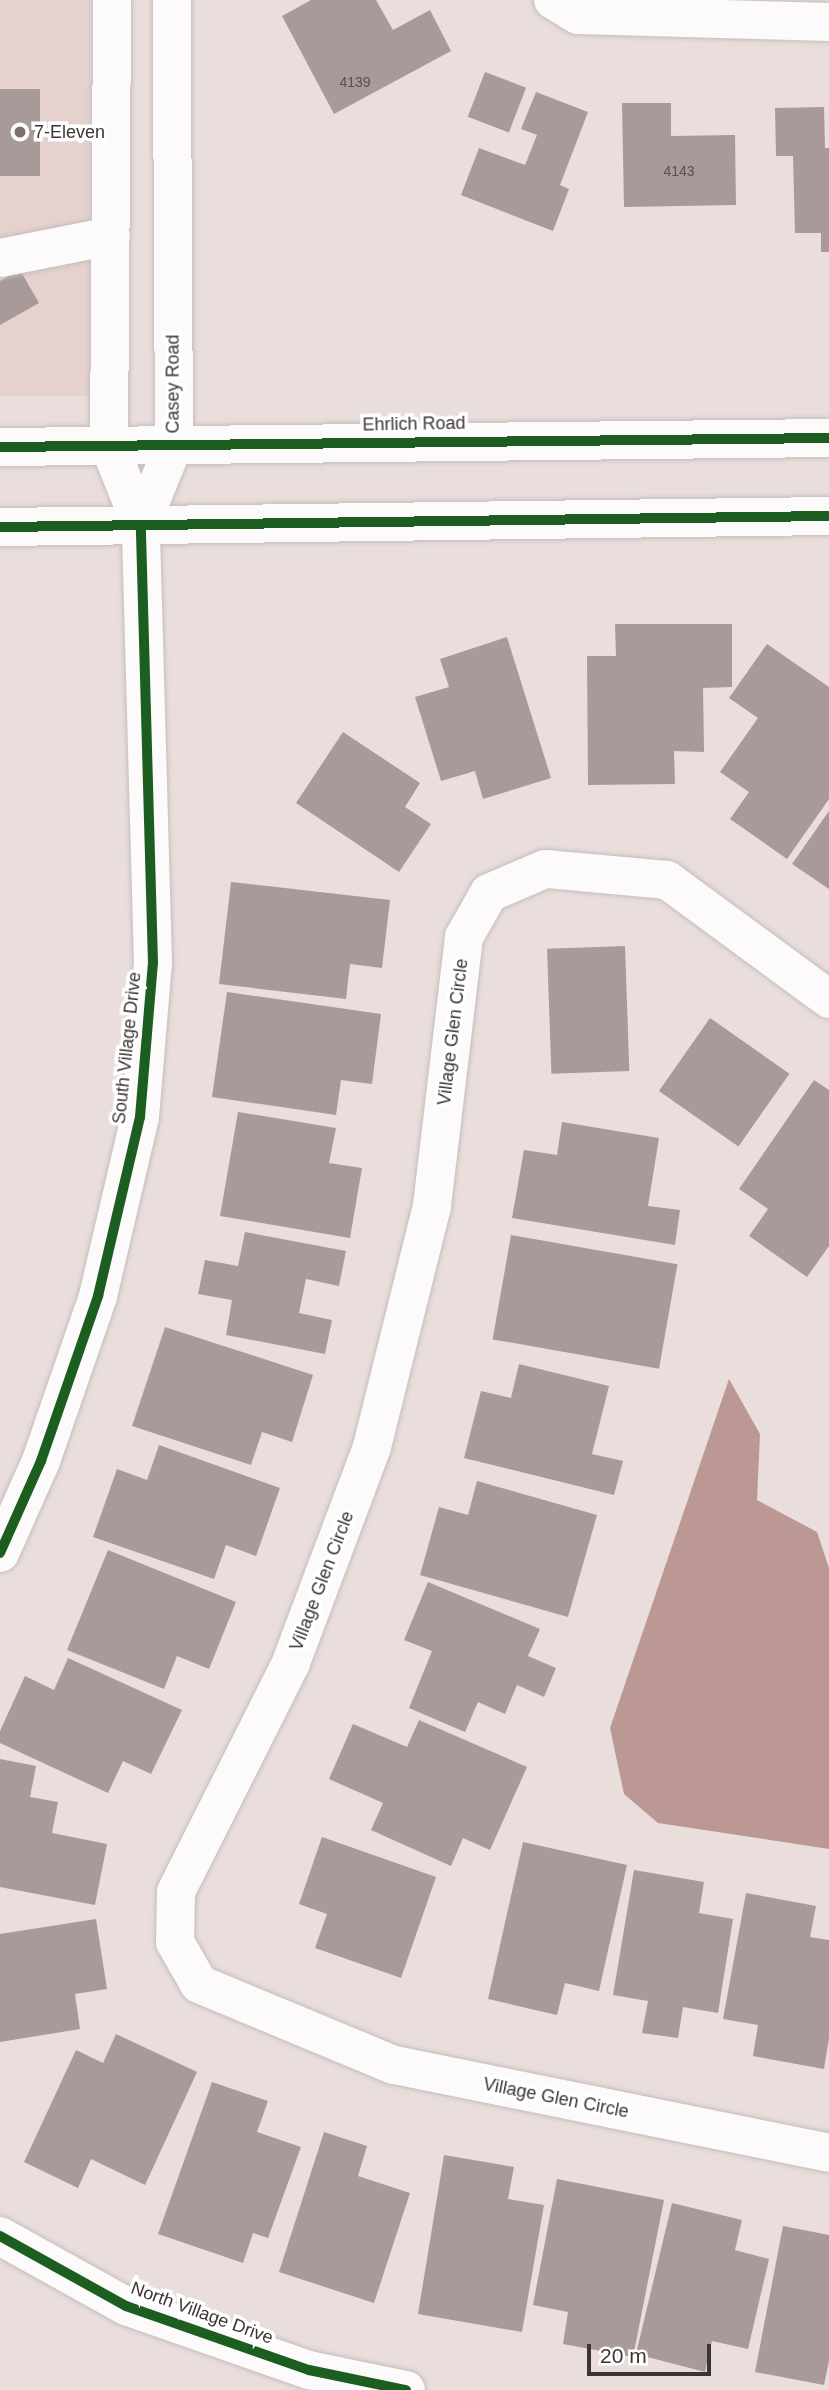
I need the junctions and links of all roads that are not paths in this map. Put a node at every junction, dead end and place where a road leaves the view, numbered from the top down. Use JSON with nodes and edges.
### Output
{"nodes":[{"id":1,"x":111,"y":0,"type":"edge"},
{"id":2,"x":172,"y":0,"type":"edge"},
{"id":3,"x":553,"y":0,"type":"edge"},
{"id":4,"x":829,"y":22,"type":"edge"},
{"id":5,"x":111,"y":236,"type":"junction"},
{"id":6,"x":0,"y":258,"type":"edge"},
{"id":7,"x":829,"y":438,"type":"edge"},
{"id":8,"x":174,"y":444,"type":"junction"},
{"id":9,"x":109,"y":445,"type":"junction"},
{"id":10,"x":0,"y":447,"type":"edge"},
{"id":11,"x":829,"y":516,"type":"edge"},
{"id":12,"x":141,"y":524,"type":"junction"},
{"id":13,"x":0,"y":527,"type":"edge"},
{"id":14,"x":829,"y":999,"type":"edge"},
{"id":15,"x":0,"y":1553,"type":"edge"},
{"id":16,"x":829,"y":2153,"type":"edge"},
{"id":17,"x":0,"y":2236,"type":"edge"},
{"id":18,"x":406,"y":2390,"type":"edge"}],
"edges":[{"from":1,"to":5,"type":"street"},
{"from":2,"to":8,"type":"street","name":"Casey Road"},
{"from":3,"to":4,"type":"street"},
{"from":5,"to":6,"type":"street"},
{"from":5,"to":9,"type":"street"},
{"from":7,"to":8,"type":"street","name":"Ehrlich Road"},
{"from":8,"to":9,"type":"street","name":"Ehrlich Road"},
{"from":8,"to":12,"type":"street","name":"Casey Road"},
{"from":9,"to":10,"type":"street","name":"Ehrlich Road"},
{"from":9,"to":12,"type":"street"},
{"from":11,"to":12,"type":"street"},
{"from":12,"to":13,"type":"street"},
{"from":12,"to":15,"type":"street","name":"South Village Drive"},
{"from":14,"to":16,"type":"street","name":"Village Glen Circle"},
{"from":17,"to":18,"type":"street","name":"North Village Drive"}]}
